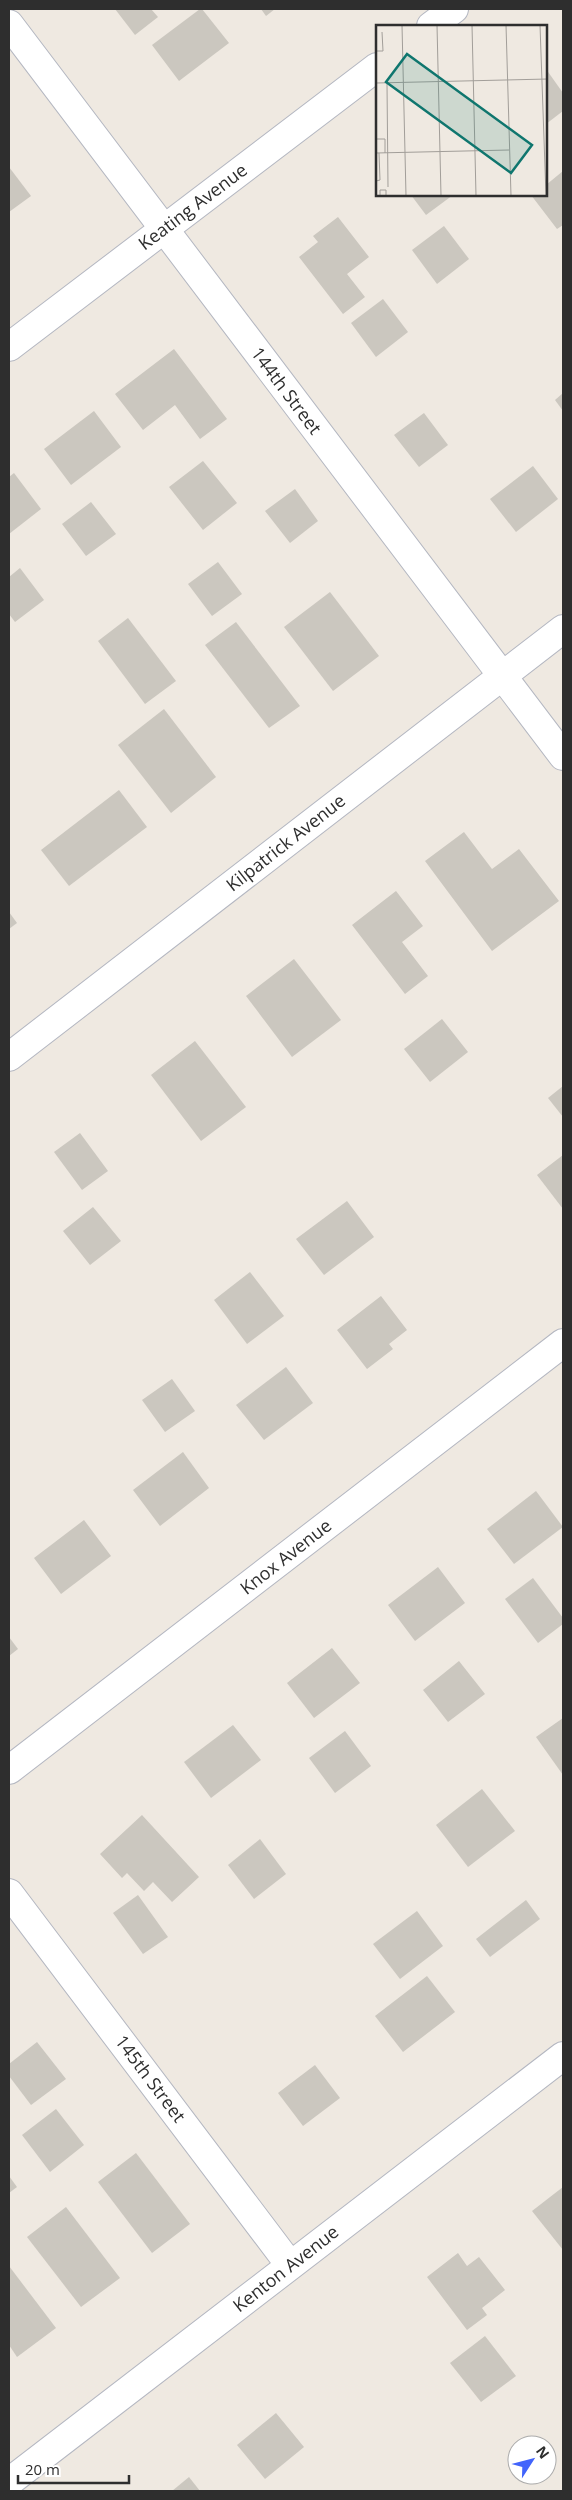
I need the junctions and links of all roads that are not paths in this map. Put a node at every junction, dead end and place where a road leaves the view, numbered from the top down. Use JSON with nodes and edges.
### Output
{"nodes":[{"id":1,"x":454,"y":9,"type":"edge"},
{"id":2,"x":9,"y":24,"type":"edge"},
{"id":3,"x":431,"y":25,"type":"edge"},
{"id":4,"x":376,"y":68,"type":"edge"},
{"id":5,"x":164,"y":230,"type":"junction"},
{"id":6,"x":9,"y":347,"type":"edge"},
{"id":7,"x":563,"y":629,"type":"edge"},
{"id":8,"x":502,"y":676,"type":"junction"},
{"id":9,"x":563,"y":756,"type":"edge"},
{"id":10,"x":9,"y":1057,"type":"edge"},
{"id":11,"x":563,"y":1343,"type":"edge"},
{"id":12,"x":9,"y":1770,"type":"edge"},
{"id":13,"x":9,"y":1894,"type":"edge"},
{"id":14,"x":563,"y":2056,"type":"edge"},
{"id":15,"x":290,"y":2265,"type":"junction"},
{"id":16,"x":9,"y":2482,"type":"edge"}],
"edges":[{"from":1,"to":3,"type":"street"},
{"from":2,"to":5,"type":"street","name":"144th Street"},
{"from":4,"to":5,"type":"street","name":"Keating Avenue"},
{"from":5,"to":6,"type":"street","name":"Keating Avenue"},
{"from":5,"to":8,"type":"street","name":"144th Street"},
{"from":7,"to":8,"type":"street","name":"Kilpatrick Avenue"},
{"from":8,"to":9,"type":"street","name":"144th Street"},
{"from":8,"to":10,"type":"street","name":"Kilpatrick Avenue"},
{"from":11,"to":12,"type":"street","name":"Knox Avenue"},
{"from":13,"to":15,"type":"street","name":"145th Street"},
{"from":14,"to":15,"type":"street","name":"Kenton Avenue"},
{"from":15,"to":16,"type":"street","name":"Kenton Avenue"}]}
